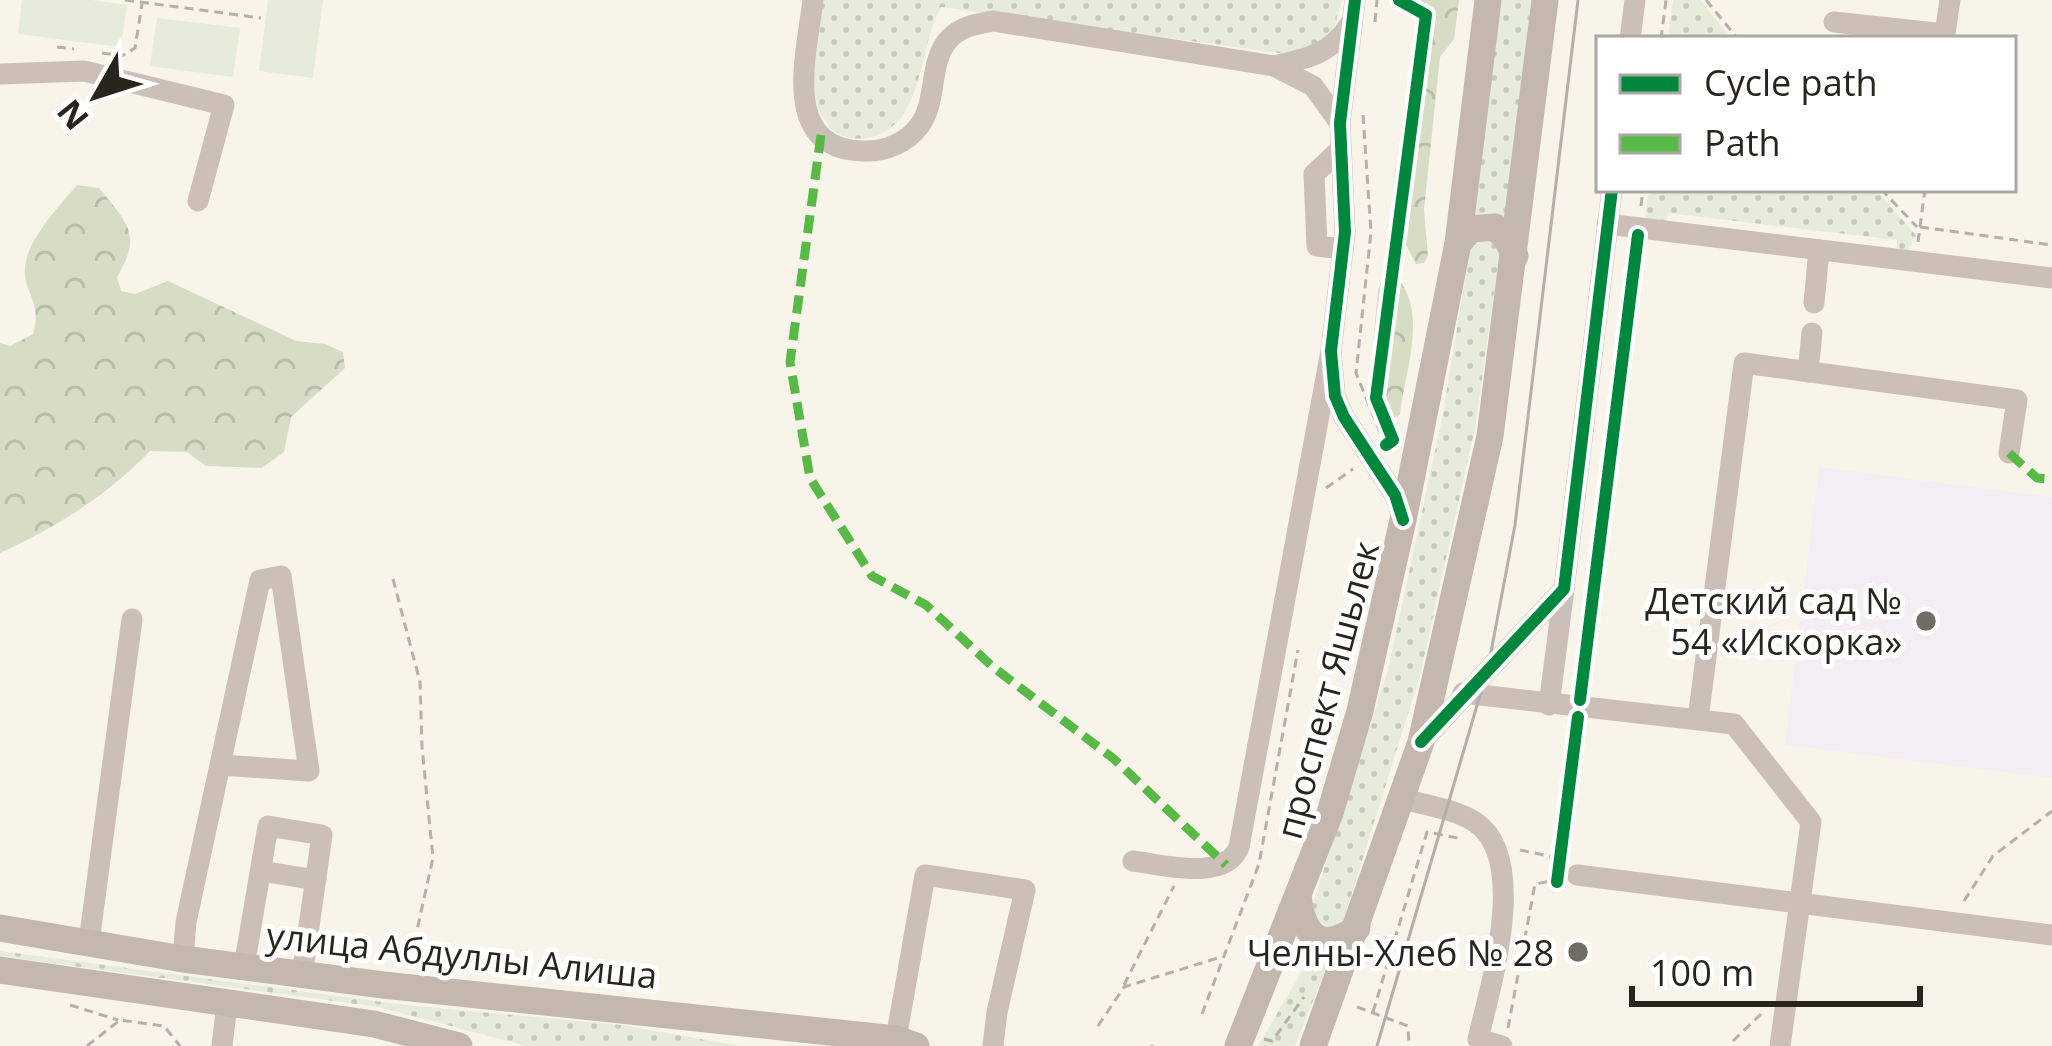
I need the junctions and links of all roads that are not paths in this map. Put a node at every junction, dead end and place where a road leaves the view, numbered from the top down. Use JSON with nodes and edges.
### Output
{"nodes":[{"id":1,"x":813,"y":0,"type":"edge"},
{"id":2,"x":1355,"y":0,"type":"edge"},
{"id":3,"x":1488,"y":0,"type":"edge"},
{"id":4,"x":1545,"y":0,"type":"edge"},
{"id":5,"x":1635,"y":0,"type":"edge"},
{"id":6,"x":1950,"y":0,"type":"edge"},
{"id":7,"x":1834,"y":22,"type":"dead end"},
{"id":8,"x":1350,"y":24,"type":"junction"},
{"id":9,"x":1630,"y":36,"type":"edge"},
{"id":10,"x":1274,"y":66,"type":"junction"},
{"id":11,"x":0,"y":74,"type":"edge"},
{"id":12,"x":1340,"y":123,"type":"junction"},
{"id":13,"x":1612,"y":192,"type":"edge"},
{"id":14,"x":198,"y":201,"type":"dead end"},
{"id":15,"x":1607,"y":224,"type":"junction"},
{"id":16,"x":1458,"y":243,"type":"junction"},
{"id":17,"x":1819,"y":250,"type":"junction"},
{"id":18,"x":1515,"y":256,"type":"junction"},
{"id":19,"x":2052,"y":278,"type":"edge"},
{"id":20,"x":1814,"y":303,"type":"dead end"},
{"id":21,"x":1811,"y":333,"type":"dead end"},
{"id":22,"x":1331,"y":351,"type":"junction"},
{"id":23,"x":1808,"y":372,"type":"junction"},
{"id":24,"x":1358,"y":438,"type":"junction"},
{"id":25,"x":1314,"y":445,"type":"junction"},
{"id":26,"x":2009,"y":453,"type":"dead end"},
{"id":27,"x":1403,"y":520,"type":"junction"},
{"id":28,"x":1564,"y":589,"type":"junction"},
{"id":29,"x":132,"y":620,"type":"dead end"},
{"id":30,"x":1463,"y":693,"type":"junction"},
{"id":31,"x":1550,"y":705,"type":"junction"},
{"id":32,"x":1698,"y":719,"type":"junction"},
{"id":33,"x":1421,"y":742,"type":"junction"},
{"id":34,"x":214,"y":760,"type":"junction"},
{"id":35,"x":1402,"y":799,"type":"junction"},
{"id":36,"x":1133,"y":861,"type":"dead end"},
{"id":37,"x":261,"y":871,"type":"junction"},
{"id":38,"x":1577,"y":875,"type":"dead end"},
{"id":39,"x":316,"y":880,"type":"junction"},
{"id":40,"x":1298,"y":896,"type":"junction"},
{"id":41,"x":1800,"y":904,"type":"junction"},
{"id":42,"x":0,"y":928,"type":"edge"},
{"id":43,"x":1357,"y":928,"type":"junction"},
{"id":44,"x":2052,"y":935,"type":"edge"},
{"id":45,"x":89,"y":942,"type":"junction"},
{"id":46,"x":183,"y":959,"type":"junction"},
{"id":47,"x":244,"y":967,"type":"junction"},
{"id":48,"x":0,"y":970,"type":"edge"},
{"id":49,"x":302,"y":975,"type":"junction"},
{"id":50,"x":227,"y":1004,"type":"junction"},
{"id":51,"x":805,"y":1038,"type":"edge"},
{"id":52,"x":406,"y":1039,"type":"edge"},
{"id":53,"x":1243,"y":1040,"type":"edge"},
{"id":54,"x":906,"y":1042,"type":"edge"},
{"id":55,"x":222,"y":1046,"type":"edge"},
{"id":56,"x":460,"y":1046,"type":"edge"},
{"id":57,"x":994,"y":1046,"type":"edge"},
{"id":58,"x":1313,"y":1046,"type":"edge"},
{"id":59,"x":1503,"y":1046,"type":"edge"},
{"id":60,"x":1780,"y":1046,"type":"edge"}],
"edges":[{"from":1,"to":10,"type":"street"},
{"from":2,"to":8,"type":"street"},
{"from":3,"to":16,"type":"main road","name":"проспект Яшьлек"},
{"from":4,"to":18,"type":"main road"},
{"from":5,"to":9,"type":"street"},
{"from":6,"to":7,"type":"street"},
{"from":8,"to":10,"type":"street"},
{"from":8,"to":12,"type":"street"},
{"from":10,"to":12,"type":"street"},
{"from":11,"to":14,"type":"street"},
{"from":12,"to":22,"type":"street"},
{"from":13,"to":15,"type":"street"},
{"from":15,"to":17,"type":"street"},
{"from":15,"to":28,"type":"street"},
{"from":16,"to":18,"type":"main road"},
{"from":16,"to":27,"type":"main road","name":"проспект Яшьлек"},
{"from":17,"to":19,"type":"street"},
{"from":17,"to":20,"type":"street"},
{"from":18,"to":33,"type":"main road"},
{"from":21,"to":23,"type":"street"},
{"from":22,"to":24,"type":"street"},
{"from":22,"to":25,"type":"street"},
{"from":23,"to":26,"type":"street"},
{"from":23,"to":32,"type":"street"},
{"from":24,"to":25,"type":"street"},
{"from":24,"to":27,"type":"street"},
{"from":25,"to":36,"type":"street"},
{"from":27,"to":40,"type":"main road","name":"проспект Яшьлек"},
{"from":28,"to":30,"type":"street"},
{"from":28,"to":31,"type":"street"},
{"from":29,"to":45,"type":"street"},
{"from":30,"to":31,"type":"street"},
{"from":30,"to":33,"type":"street"},
{"from":31,"to":32,"type":"street"},
{"from":32,"to":41,"type":"street"},
{"from":33,"to":35,"type":"main road"},
{"from":34,"to":34,"type":"street"},
{"from":34,"to":46,"type":"street"},
{"from":35,"to":43,"type":"main road"},
{"from":35,"to":59,"type":"street"},
{"from":37,"to":39,"type":"street"},
{"from":37,"to":39,"type":"street"},
{"from":37,"to":47,"type":"street"},
{"from":38,"to":41,"type":"street"},
{"from":39,"to":49,"type":"street"},
{"from":40,"to":43,"type":"main road"},
{"from":40,"to":53,"type":"main road","name":"проспект Яшьлек"},
{"from":41,"to":44,"type":"street"},
{"from":41,"to":60,"type":"street"},
{"from":42,"to":45,"type":"main road","name":"улица Абдуллы Алиша"},
{"from":43,"to":58,"type":"main road"},
{"from":45,"to":46,"type":"main road","name":"улица Абдуллы Алиша"},
{"from":46,"to":47,"type":"main road","name":"улица Абдуллы Алиша"},
{"from":47,"to":49,"type":"main road","name":"улица Абдуллы Алиша"},
{"from":48,"to":50,"type":"main road","name":"улица Абдуллы Алиша"},
{"from":49,"to":51,"type":"main road","name":"улица Абдуллы Алиша"},
{"from":50,"to":52,"type":"main road","name":"улица Абдуллы Алиша"},
{"from":50,"to":55,"type":"street"},
{"from":51,"to":54,"type":"main road","name":"улица Абдуллы Алиша"},
{"from":52,"to":56,"type":"main road","name":"улица Абдуллы Алиша"},
{"from":54,"to":57,"type":"street"}]}
